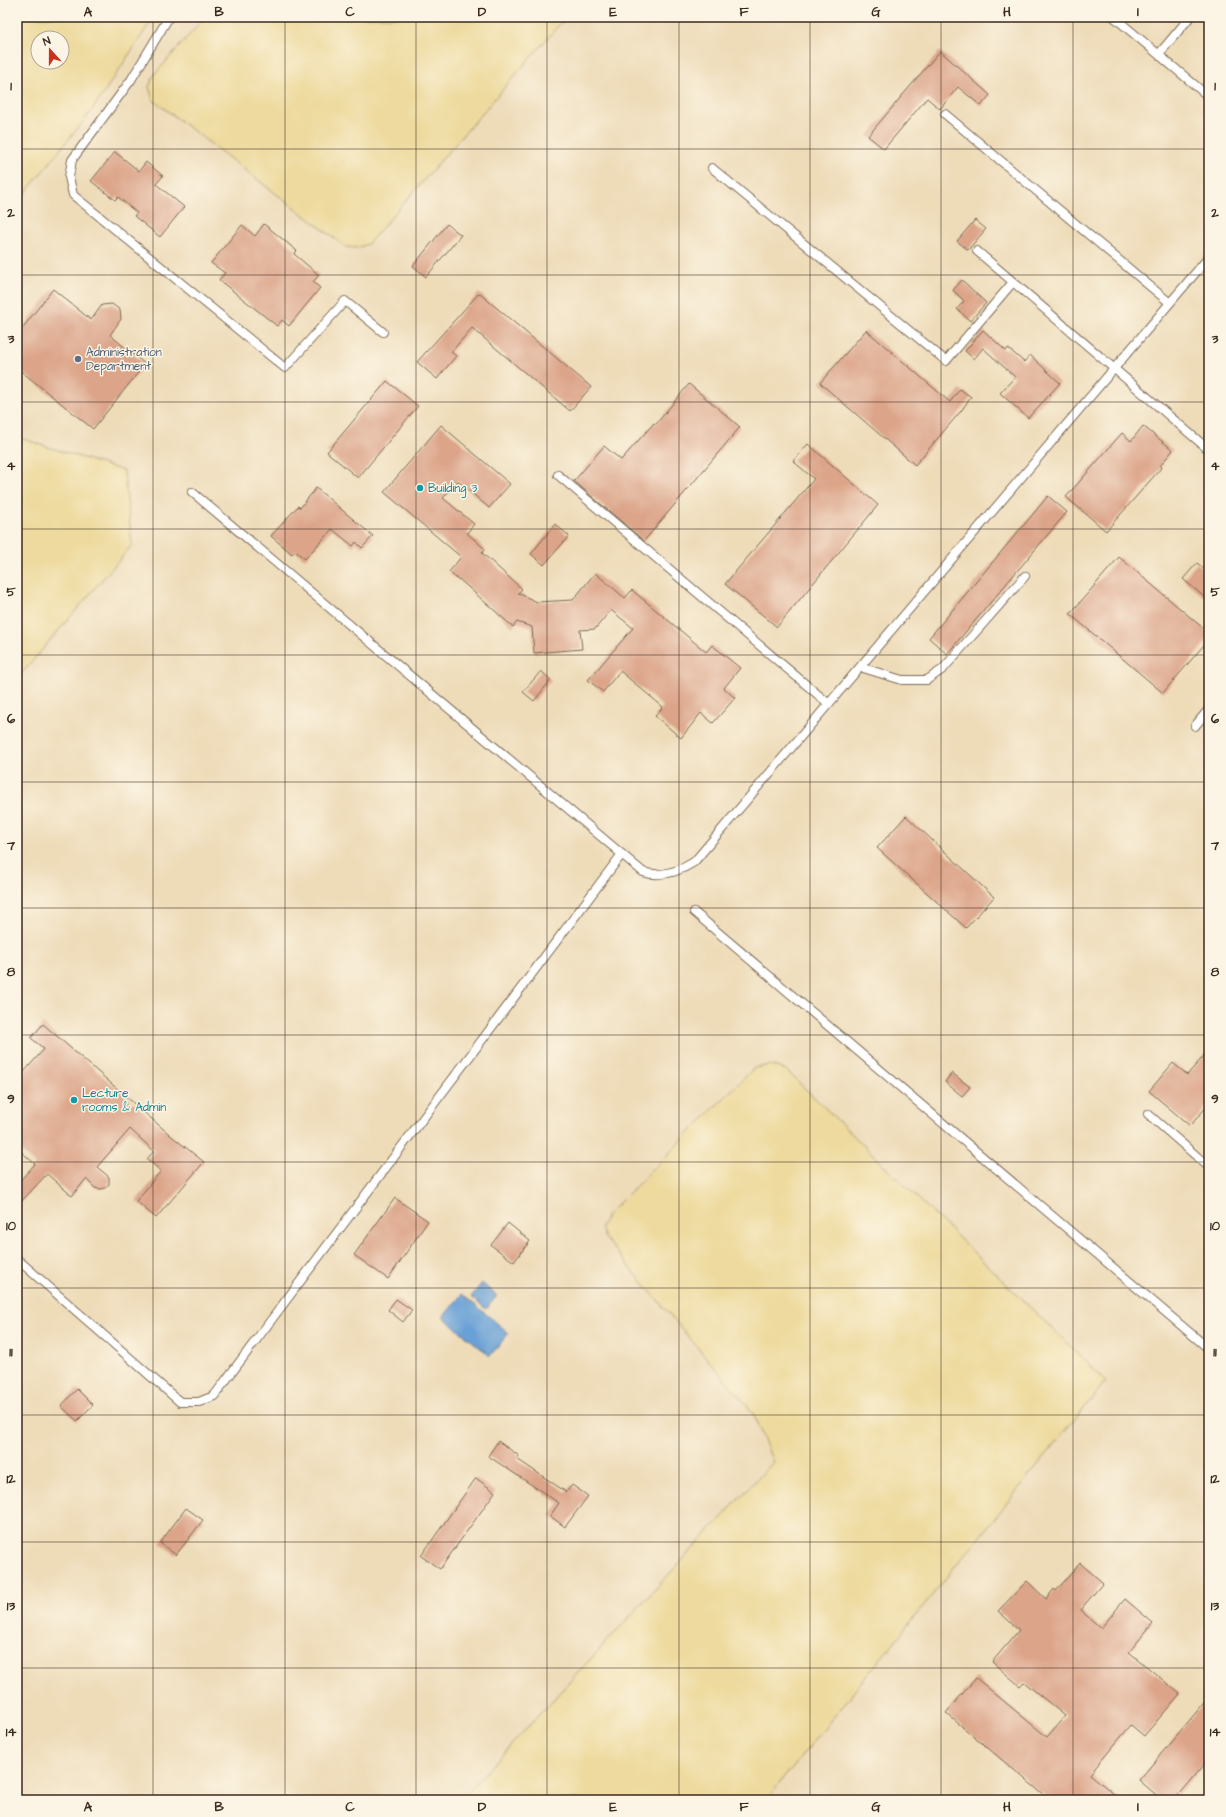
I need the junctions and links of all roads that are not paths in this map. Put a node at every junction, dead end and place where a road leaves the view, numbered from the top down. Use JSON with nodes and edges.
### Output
{"nodes":[{"id":1,"x":169,"y":17,"type":"edge"},
{"id":2,"x":1114,"y":17,"type":"edge"},
{"id":3,"x":1190,"y":17,"type":"edge"},
{"id":4,"x":1158,"y":54,"type":"junction"},
{"id":5,"x":1209,"y":97,"type":"edge"},
{"id":6,"x":945,"y":114,"type":"dead end"},
{"id":7,"x":712,"y":168,"type":"dead end"},
{"id":8,"x":977,"y":251,"type":"dead end"},
{"id":9,"x":1209,"y":257,"type":"edge"},
{"id":10,"x":1013,"y":282,"type":"junction"},
{"id":11,"x":1170,"y":303,"type":"junction"},
{"id":12,"x":383,"y":332,"type":"dead end"},
{"id":13,"x":1114,"y":369,"type":"junction"},
{"id":14,"x":1209,"y":450,"type":"edge"},
{"id":15,"x":558,"y":475,"type":"dead end"},
{"id":16,"x":192,"y":492,"type":"dead end"},
{"id":17,"x":1025,"y":576,"type":"dead end"},
{"id":18,"x":860,"y":667,"type":"junction"},
{"id":19,"x":829,"y":704,"type":"junction"},
{"id":20,"x":1209,"y":710,"type":"edge"},
{"id":21,"x":1195,"y":726,"type":"dead end"},
{"id":22,"x":622,"y":854,"type":"junction"},
{"id":23,"x":694,"y":912,"type":"dead end"},
{"id":24,"x":1148,"y":1114,"type":"dead end"},
{"id":25,"x":1209,"y":1167,"type":"edge"},
{"id":26,"x":17,"y":1259,"type":"edge"},
{"id":27,"x":1209,"y":1349,"type":"edge"}],
"edges":[{"from":1,"to":12,"type":"lane"},
{"from":2,"to":4,"type":"lane"},
{"from":3,"to":4,"type":"lane"},
{"from":4,"to":5,"type":"lane"},
{"from":6,"to":11,"type":"lane"},
{"from":7,"to":10,"type":"lane"},
{"from":8,"to":10,"type":"lane"},
{"from":9,"to":11,"type":"lane"},
{"from":10,"to":13,"type":"lane"},
{"from":11,"to":13,"type":"lane"},
{"from":13,"to":14,"type":"lane"},
{"from":13,"to":18,"type":"lane"},
{"from":15,"to":19,"type":"lane"},
{"from":16,"to":22,"type":"lane"},
{"from":17,"to":18,"type":"lane"},
{"from":18,"to":19,"type":"lane"},
{"from":19,"to":22,"type":"lane"},
{"from":20,"to":21,"type":"lane"},
{"from":22,"to":26,"type":"lane"},
{"from":23,"to":27,"type":"lane"},
{"from":24,"to":25,"type":"lane"}]}
